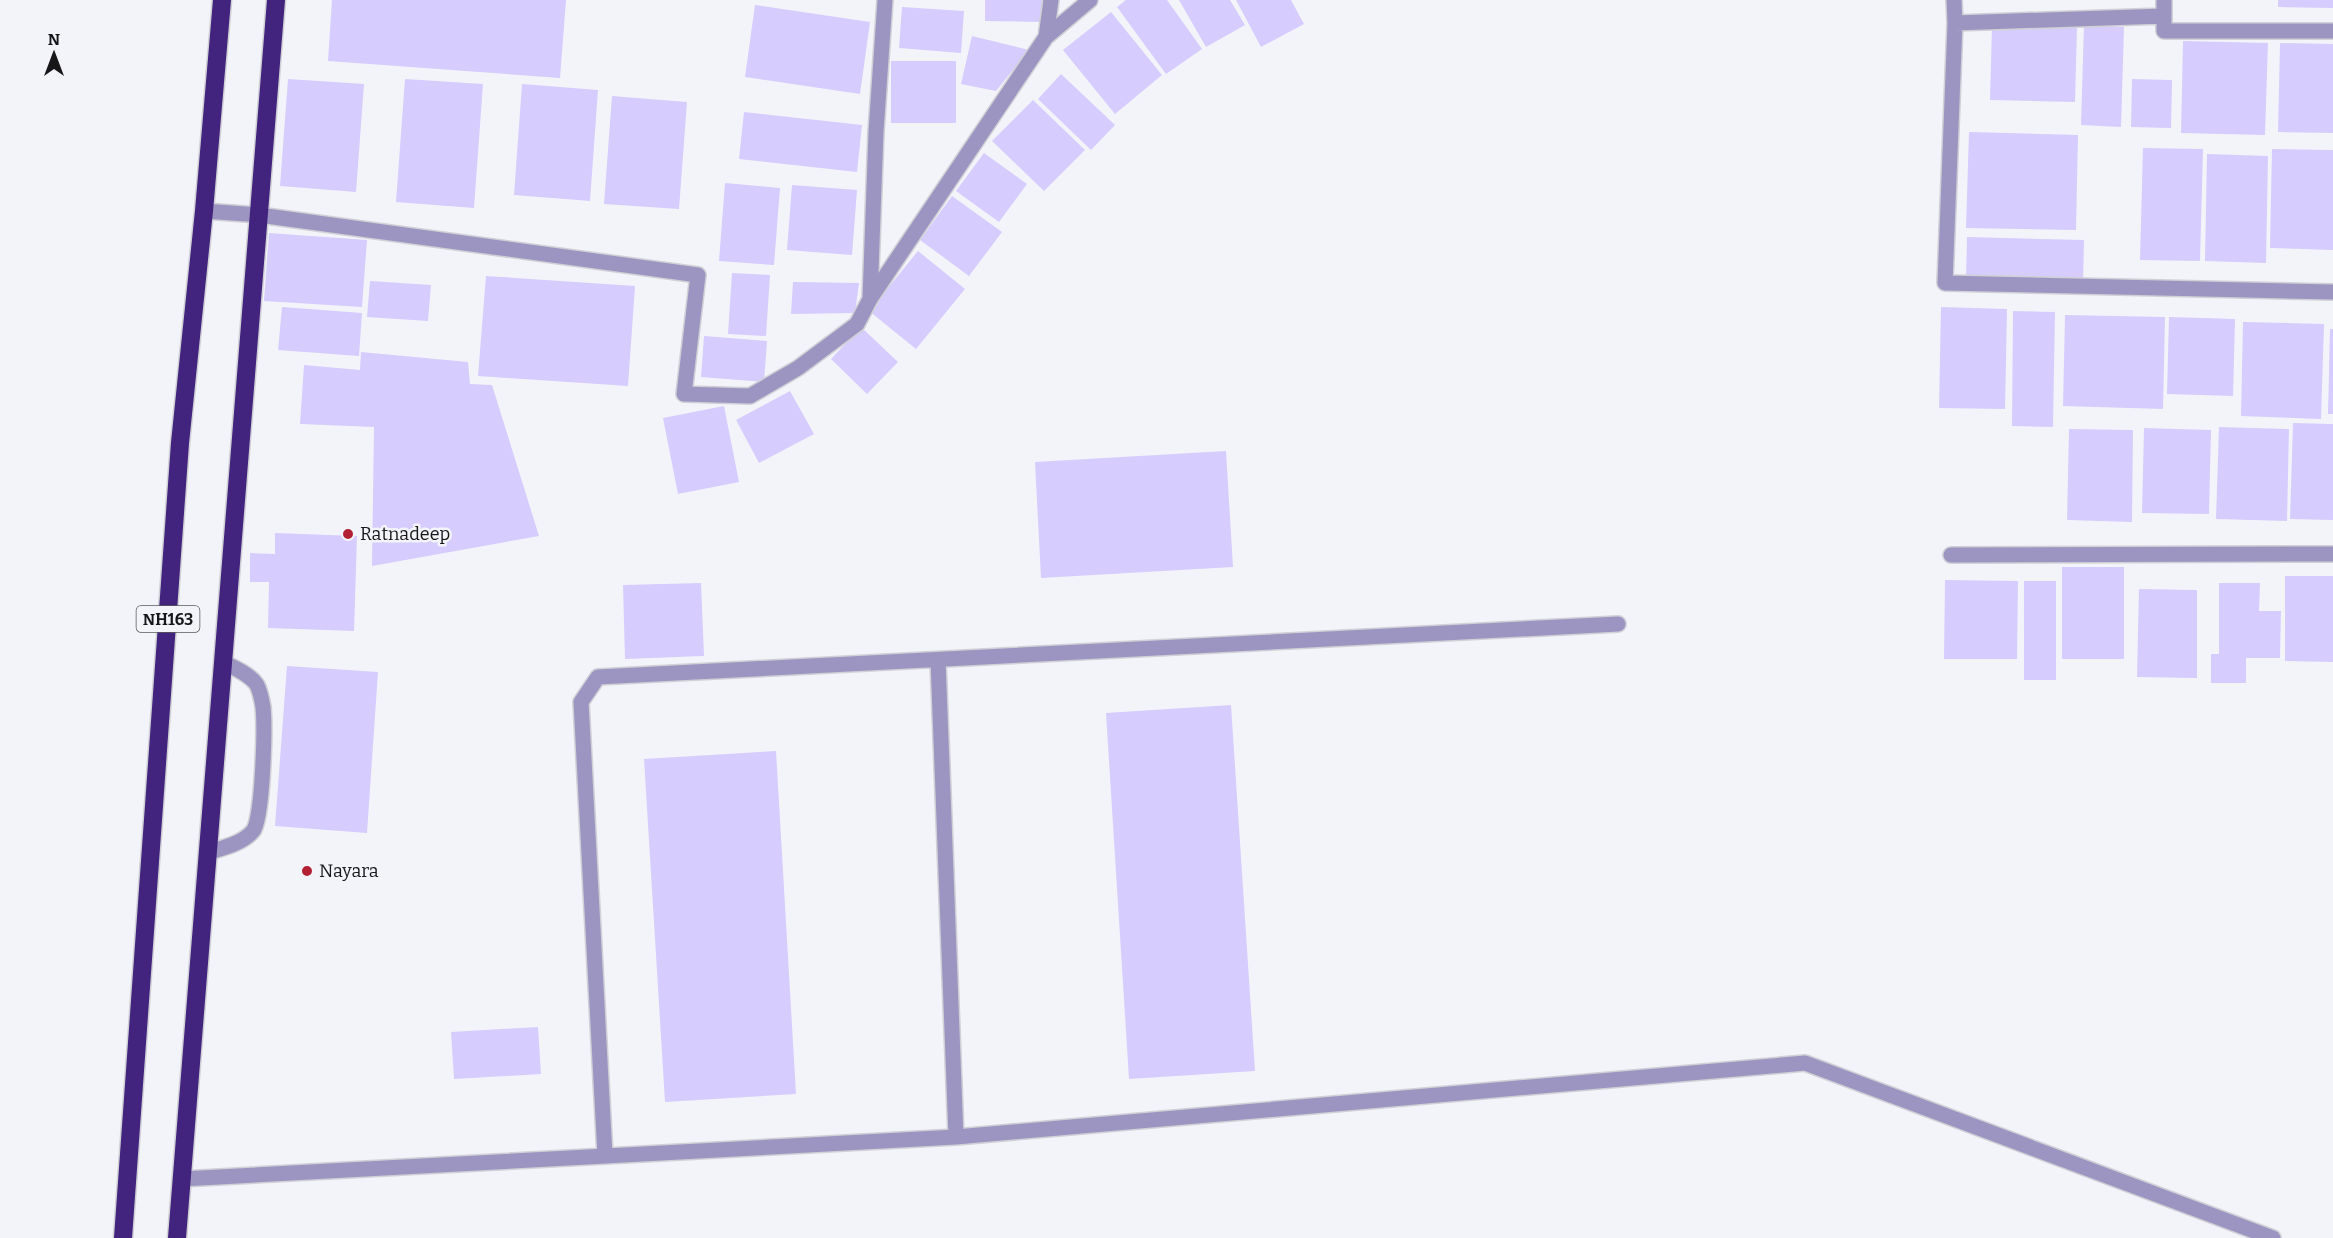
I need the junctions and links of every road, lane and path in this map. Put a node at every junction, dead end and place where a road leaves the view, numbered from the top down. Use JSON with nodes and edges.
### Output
{"nodes":[{"id":1,"x":222,"y":0,"type":"edge"},
{"id":2,"x":276,"y":0,"type":"edge"},
{"id":3,"x":885,"y":0,"type":"edge"},
{"id":4,"x":1051,"y":0,"type":"edge"},
{"id":5,"x":1090,"y":0,"type":"edge"},
{"id":6,"x":1954,"y":0,"type":"edge"},
{"id":7,"x":2164,"y":0,"type":"edge"},
{"id":8,"x":2164,"y":16,"type":"junction"},
{"id":9,"x":1955,"y":23,"type":"junction"},
{"id":10,"x":2333,"y":31,"type":"edge"},
{"id":11,"x":1046,"y":37,"type":"junction"},
{"id":12,"x":204,"y":210,"type":"junction"},
{"id":13,"x":259,"y":216,"type":"junction"},
{"id":14,"x":2333,"y":292,"type":"edge"},
{"id":15,"x":870,"y":299,"type":"junction"},
{"id":16,"x":2333,"y":554,"type":"edge"},
{"id":17,"x":1951,"y":555,"type":"dead end"},
{"id":18,"x":1618,"y":624,"type":"dead end"},
{"id":19,"x":938,"y":660,"type":"junction"},
{"id":20,"x":223,"y":662,"type":"junction"},
{"id":21,"x":207,"y":853,"type":"junction"},
{"id":22,"x":956,"y":1137,"type":"junction"},
{"id":23,"x":605,"y":1156,"type":"junction"},
{"id":24,"x":182,"y":1179,"type":"junction"},
{"id":25,"x":123,"y":1238,"type":"edge"},
{"id":26,"x":177,"y":1238,"type":"edge"},
{"id":27,"x":2273,"y":1238,"type":"edge"}],
"edges":[{"from":1,"to":12,"type":"highway","number":"NH163"},
{"from":2,"to":13,"type":"highway","number":"NH163"},
{"from":3,"to":15,"type":"street"},
{"from":4,"to":11,"type":"street"},
{"from":5,"to":11,"type":"street"},
{"from":6,"to":9,"type":"street"},
{"from":7,"to":8,"type":"street"},
{"from":8,"to":9,"type":"street"},
{"from":8,"to":10,"type":"street"},
{"from":9,"to":14,"type":"street"},
{"from":11,"to":15,"type":"street"},
{"from":12,"to":13,"type":"street"},
{"from":12,"to":25,"type":"highway","number":"NH163"},
{"from":13,"to":15,"type":"street"},
{"from":13,"to":20,"type":"highway","number":"NH163"},
{"from":16,"to":17,"type":"street"},
{"from":18,"to":19,"type":"street"},
{"from":19,"to":22,"type":"street"},
{"from":19,"to":23,"type":"street"},
{"from":20,"to":21,"type":"highway","number":"NH163"},
{"from":20,"to":21,"type":"street"},
{"from":21,"to":24,"type":"highway","number":"NH163"},
{"from":22,"to":23,"type":"street"},
{"from":22,"to":27,"type":"street"},
{"from":23,"to":24,"type":"street"},
{"from":24,"to":26,"type":"highway","number":"NH163"}]}
